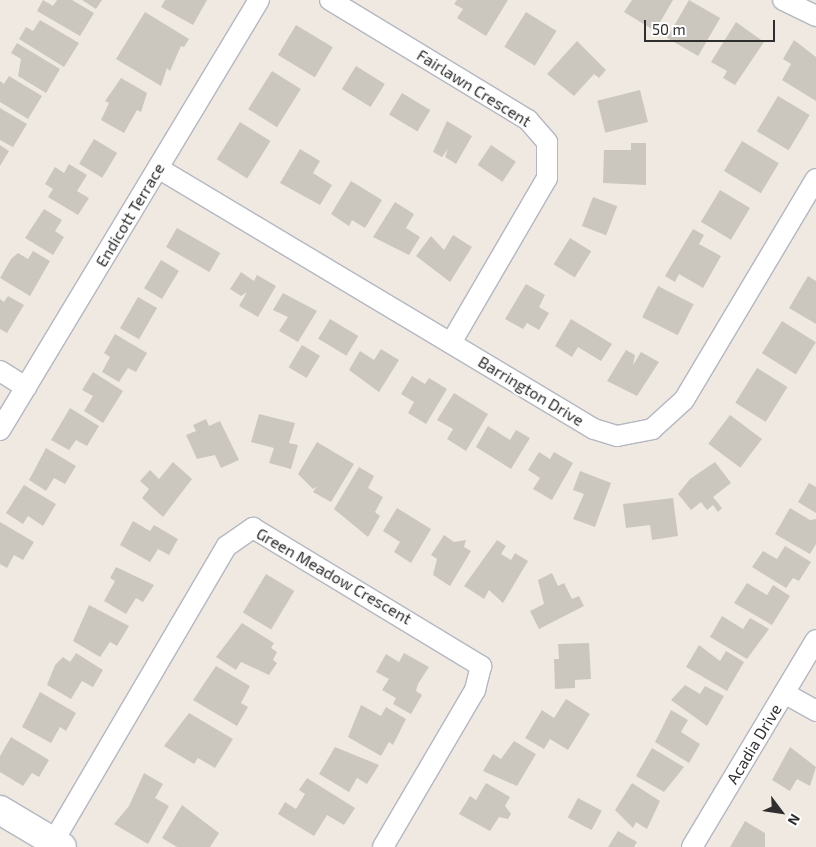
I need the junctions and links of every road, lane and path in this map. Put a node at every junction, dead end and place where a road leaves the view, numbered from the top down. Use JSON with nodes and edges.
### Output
{"nodes":[{"id":1,"x":259,"y":0,"type":"edge"},
{"id":2,"x":330,"y":0,"type":"edge"},
{"id":3,"x":783,"y":0,"type":"edge"},
{"id":4,"x":816,"y":16,"type":"edge"},
{"id":5,"x":158,"y":168,"type":"junction"},
{"id":6,"x":816,"y":178,"type":"edge"},
{"id":7,"x":451,"y":343,"type":"junction"},
{"id":8,"x":0,"y":371,"type":"edge"},
{"id":9,"x":26,"y":387,"type":"junction"},
{"id":10,"x":0,"y":430,"type":"edge"},
{"id":11,"x":816,"y":640,"type":"edge"},
{"id":12,"x":784,"y":693,"type":"junction"},
{"id":13,"x":816,"y":711,"type":"edge"},
{"id":14,"x":0,"y":810,"type":"edge"},
{"id":15,"x":58,"y":845,"type":"edge"},
{"id":16,"x":383,"y":847,"type":"edge"},
{"id":17,"x":692,"y":847,"type":"edge"}],
"edges":[{"from":1,"to":5,"type":"street","name":"Endicott Terrace"},
{"from":2,"to":7,"type":"street","name":"Fairlawn Crescent"},
{"from":3,"to":4,"type":"street"},
{"from":5,"to":7,"type":"street","name":"Barrington Drive"},
{"from":5,"to":9,"type":"street","name":"Endicott Terrace"},
{"from":6,"to":7,"type":"street","name":"Barrington Drive"},
{"from":8,"to":9,"type":"street"},
{"from":9,"to":10,"type":"street","name":"Endicott Terrace"},
{"from":11,"to":12,"type":"street","name":"Acadia Drive"},
{"from":12,"to":13,"type":"street"},
{"from":12,"to":17,"type":"street","name":"Acadia Drive"},
{"from":14,"to":15,"type":"street"},
{"from":15,"to":16,"type":"street","name":"Green Meadow Crescent"}]}
